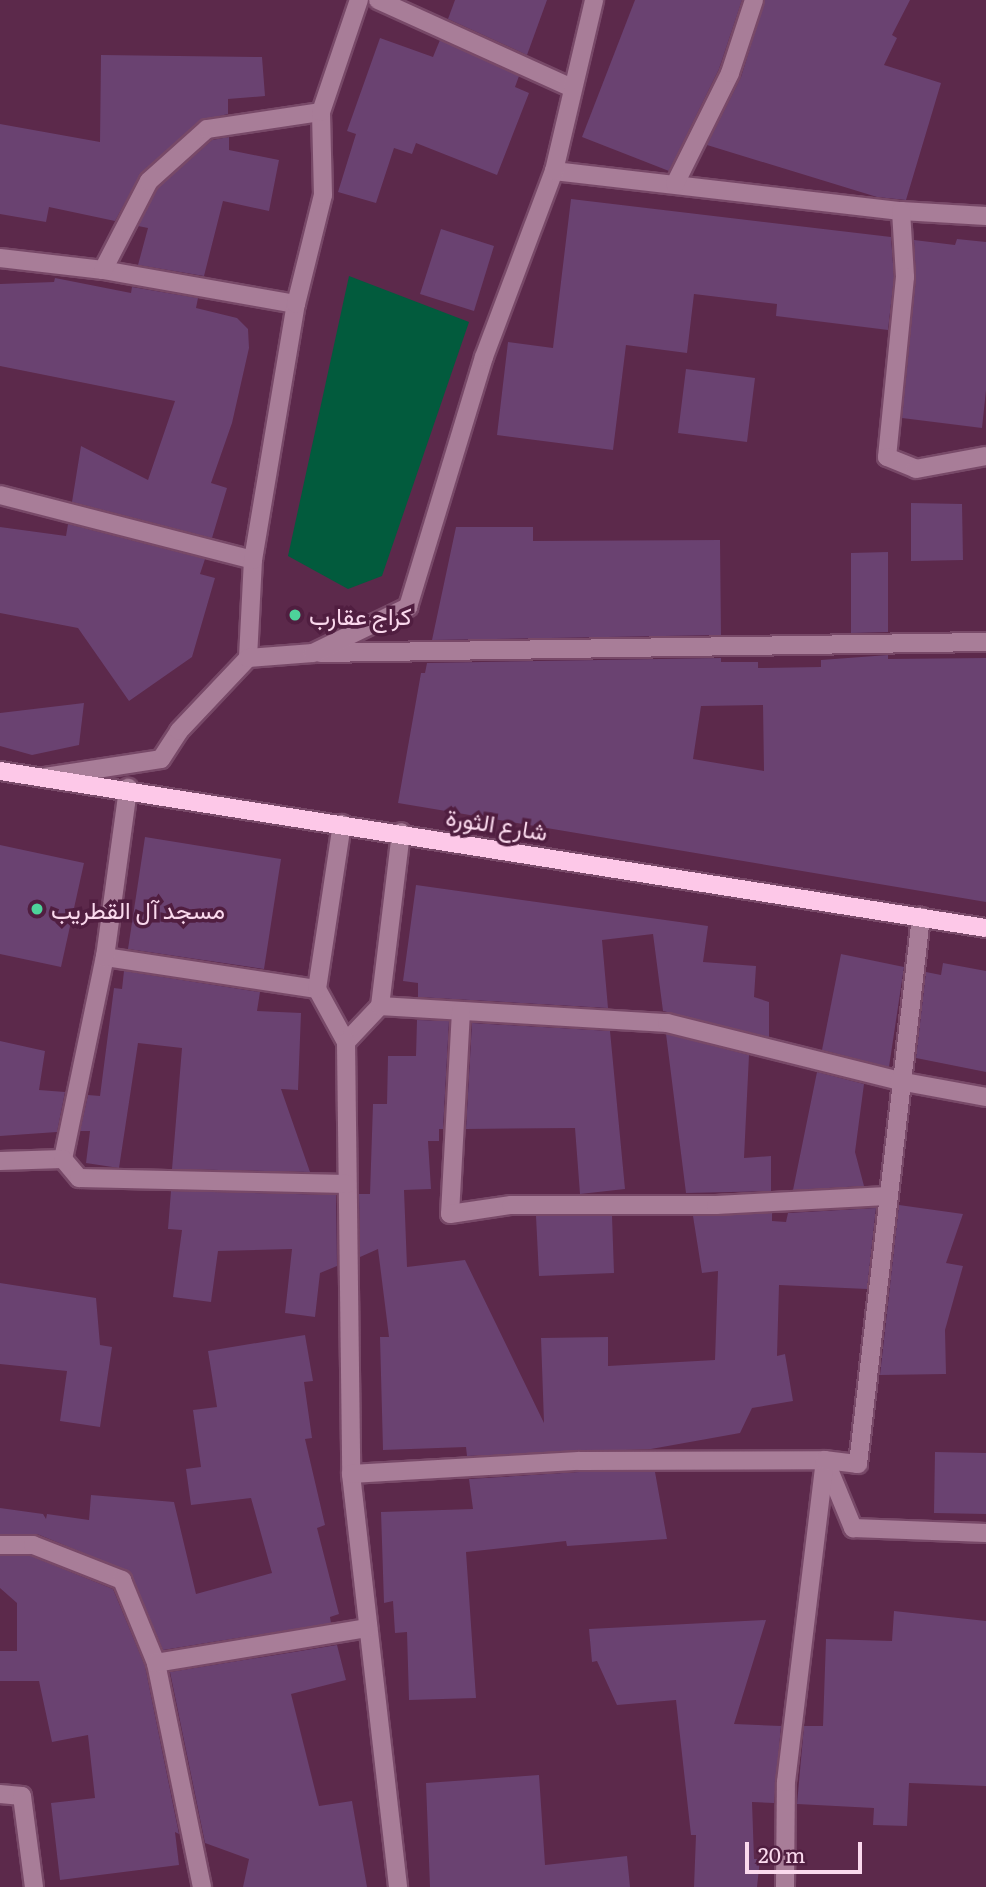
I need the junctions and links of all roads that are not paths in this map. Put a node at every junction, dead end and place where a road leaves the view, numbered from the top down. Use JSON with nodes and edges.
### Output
{"nodes":[{"id":1,"x":359,"y":0,"type":"edge"},
{"id":2,"x":378,"y":0,"type":"edge"},
{"id":3,"x":594,"y":0,"type":"edge"},
{"id":4,"x":754,"y":0,"type":"edge"},
{"id":5,"x":570,"y":87,"type":"junction"},
{"id":6,"x":321,"y":112,"type":"junction"},
{"id":7,"x":554,"y":171,"type":"junction"},
{"id":8,"x":675,"y":184,"type":"junction"},
{"id":9,"x":901,"y":211,"type":"junction"},
{"id":10,"x":986,"y":216,"type":"edge"},
{"id":11,"x":0,"y":258,"type":"edge"},
{"id":12,"x":103,"y":270,"type":"junction"},
{"id":13,"x":296,"y":304,"type":"junction"},
{"id":14,"x":986,"y":456,"type":"edge"},
{"id":15,"x":0,"y":495,"type":"edge"},
{"id":16,"x":253,"y":560,"type":"junction"},
{"id":17,"x":986,"y":642,"type":"edge"},
{"id":18,"x":313,"y":653,"type":"junction"},
{"id":19,"x":248,"y":658,"type":"junction"},
{"id":20,"x":0,"y":771,"type":"edge"},
{"id":21,"x":38,"y":778,"type":"junction"},
{"id":22,"x":128,"y":789,"type":"junction"},
{"id":23,"x":342,"y":824,"type":"junction"},
{"id":24,"x":401,"y":832,"type":"junction"},
{"id":25,"x":921,"y":917,"type":"junction"},
{"id":26,"x":986,"y":928,"type":"edge"},
{"id":27,"x":105,"y":957,"type":"junction"},
{"id":28,"x":317,"y":989,"type":"junction"},
{"id":29,"x":380,"y":1006,"type":"junction"},
{"id":30,"x":461,"y":1011,"type":"junction"},
{"id":31,"x":346,"y":1042,"type":"junction"},
{"id":32,"x":899,"y":1081,"type":"junction"},
{"id":33,"x":986,"y":1097,"type":"edge"},
{"id":34,"x":63,"y":1159,"type":"junction"},
{"id":35,"x":0,"y":1161,"type":"edge"},
{"id":36,"x":347,"y":1184,"type":"junction"},
{"id":37,"x":887,"y":1196,"type":"junction"},
{"id":38,"x":825,"y":1460,"type":"junction"},
{"id":39,"x":351,"y":1474,"type":"junction"},
{"id":40,"x":986,"y":1533,"type":"edge"},
{"id":41,"x":0,"y":1545,"type":"edge"},
{"id":42,"x":368,"y":1628,"type":"junction"},
{"id":43,"x":156,"y":1663,"type":"junction"},
{"id":44,"x":0,"y":1794,"type":"edge"},
{"id":45,"x":34,"y":1887,"type":"edge"},
{"id":46,"x":202,"y":1887,"type":"edge"},
{"id":47,"x":398,"y":1887,"type":"edge"},
{"id":48,"x":785,"y":1887,"type":"edge"}],
"edges":[{"from":1,"to":6,"type":"street"},
{"from":2,"to":5,"type":"street"},
{"from":3,"to":5,"type":"street"},
{"from":4,"to":8,"type":"street"},
{"from":5,"to":7,"type":"street"},
{"from":6,"to":12,"type":"street"},
{"from":6,"to":13,"type":"street"},
{"from":7,"to":8,"type":"street"},
{"from":7,"to":18,"type":"street"},
{"from":8,"to":9,"type":"street"},
{"from":9,"to":10,"type":"street"},
{"from":9,"to":14,"type":"street"},
{"from":11,"to":12,"type":"street"},
{"from":12,"to":13,"type":"street"},
{"from":13,"to":16,"type":"street"},
{"from":15,"to":16,"type":"street"},
{"from":16,"to":19,"type":"street"},
{"from":17,"to":18,"type":"street"},
{"from":18,"to":19,"type":"street"},
{"from":19,"to":21,"type":"street"},
{"from":20,"to":21,"type":"main road","name":"شارع الثورة"},
{"from":21,"to":22,"type":"main road","name":"شارع الثورة"},
{"from":22,"to":23,"type":"main road","name":"شارع الثورة"},
{"from":22,"to":27,"type":"street"},
{"from":23,"to":24,"type":"main road","name":"شارع الثورة"},
{"from":23,"to":28,"type":"street"},
{"from":24,"to":25,"type":"main road","name":"شارع الثورة"},
{"from":24,"to":29,"type":"street"},
{"from":25,"to":26,"type":"main road","name":"شارع الثورة"},
{"from":25,"to":32,"type":"street"},
{"from":27,"to":28,"type":"street"},
{"from":27,"to":34,"type":"street"},
{"from":28,"to":31,"type":"street"},
{"from":29,"to":30,"type":"street"},
{"from":29,"to":31,"type":"street"},
{"from":30,"to":32,"type":"street"},
{"from":30,"to":37,"type":"street"},
{"from":31,"to":36,"type":"street"},
{"from":32,"to":33,"type":"street"},
{"from":32,"to":37,"type":"street"},
{"from":34,"to":35,"type":"street"},
{"from":34,"to":36,"type":"street"},
{"from":36,"to":39,"type":"street"},
{"from":37,"to":38,"type":"street"},
{"from":38,"to":39,"type":"street"},
{"from":38,"to":40,"type":"street"},
{"from":38,"to":48,"type":"street"},
{"from":39,"to":42,"type":"street"},
{"from":41,"to":43,"type":"street"},
{"from":42,"to":43,"type":"street"},
{"from":42,"to":47,"type":"street"},
{"from":43,"to":46,"type":"street"},
{"from":44,"to":45,"type":"street"}]}
